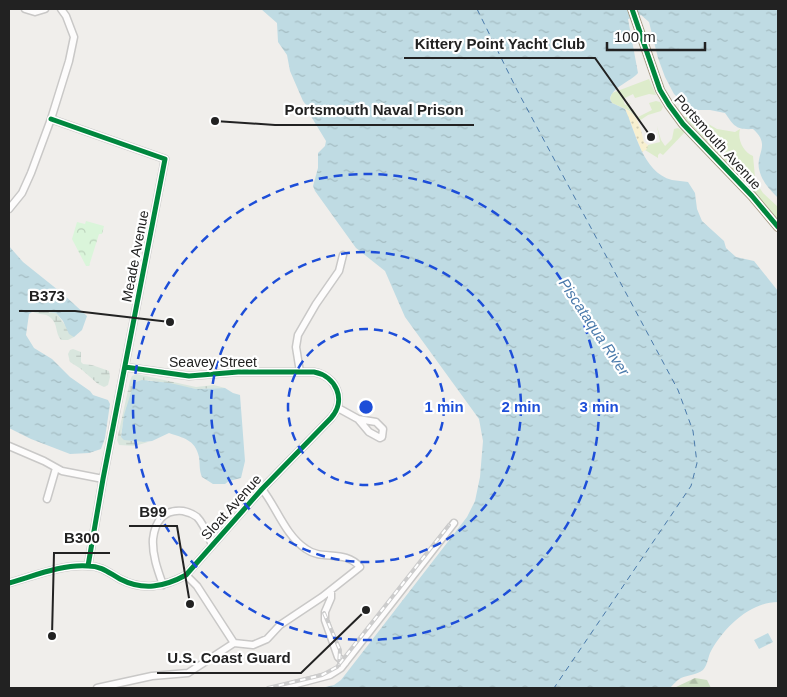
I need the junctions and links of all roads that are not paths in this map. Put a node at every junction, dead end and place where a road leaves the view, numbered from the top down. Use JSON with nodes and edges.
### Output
{"nodes":[{"id":1,"x":25,"y":9,"type":"edge"},
{"id":2,"x":45,"y":9,"type":"edge"},
{"id":3,"x":61,"y":9,"type":"edge"},
{"id":4,"x":632,"y":9,"type":"edge"},
{"id":5,"x":51,"y":118,"type":"junction"},
{"id":6,"x":9,"y":209,"type":"edge"},
{"id":7,"x":778,"y":227,"type":"edge"},
{"id":8,"x":344,"y":255,"type":"dead end"},
{"id":9,"x":125,"y":367,"type":"junction"},
{"id":10,"x":300,"y":372,"type":"junction"},
{"id":11,"x":338,"y":408,"type":"junction"},
{"id":12,"x":358,"y":418,"type":"dead end"},
{"id":13,"x":9,"y":446,"type":"edge"},
{"id":14,"x":56,"y":468,"type":"junction"},
{"id":15,"x":103,"y":479,"type":"junction"},
{"id":16,"x":262,"y":489,"type":"junction"},
{"id":17,"x":47,"y":499,"type":"dead end"},
{"id":18,"x":454,"y":523,"type":"dead end"},
{"id":19,"x":212,"y":545,"type":"junction"},
{"id":20,"x":88,"y":566,"type":"junction"},
{"id":21,"x":186,"y":575,"type":"junction"},
{"id":22,"x":9,"y":583,"type":"edge"},
{"id":23,"x":164,"y":585,"type":"junction"},
{"id":24,"x":331,"y":590,"type":"junction"},
{"id":25,"x":234,"y":642,"type":"junction"},
{"id":26,"x":345,"y":663,"type":"junction"},
{"id":27,"x":96,"y":688,"type":"edge"},
{"id":28,"x":281,"y":688,"type":"edge"}],
"edges":[{"from":1,"to":2,"type":"street"},
{"from":3,"to":5,"type":"street"},
{"from":4,"to":7,"type":"main road","name":"Portsmouth Avenue"},
{"from":5,"to":6,"type":"street"},
{"from":5,"to":9,"type":"street","name":"Meade Avenue"},
{"from":8,"to":10,"type":"street"},
{"from":9,"to":10,"type":"street","name":"Seavey Street"},
{"from":9,"to":15,"type":"street","name":"Meade Avenue"},
{"from":10,"to":11,"type":"street","name":"Seavey Street"},
{"from":11,"to":12,"type":"street"},
{"from":11,"to":16,"type":"street","name":"Sloat Avenue"},
{"from":13,"to":14,"type":"street"},
{"from":14,"to":15,"type":"street"},
{"from":14,"to":17,"type":"street"},
{"from":15,"to":20,"type":"street","name":"Meade Avenue"},
{"from":16,"to":19,"type":"street","name":"Sloat Avenue"},
{"from":16,"to":24,"type":"street"},
{"from":18,"to":26,"type":"street"},
{"from":19,"to":21,"type":"street","name":"Sloat Avenue"},
{"from":19,"to":23,"type":"street"},
{"from":20,"to":22,"type":"street","name":"Sloat Avenue"},
{"from":20,"to":23,"type":"street","name":"Sloat Avenue"},
{"from":21,"to":23,"type":"street","name":"Sloat Avenue"},
{"from":21,"to":25,"type":"street"},
{"from":24,"to":25,"type":"street"},
{"from":24,"to":26,"type":"street"},
{"from":25,"to":27,"type":"street"},
{"from":26,"to":28,"type":"street"}]}
